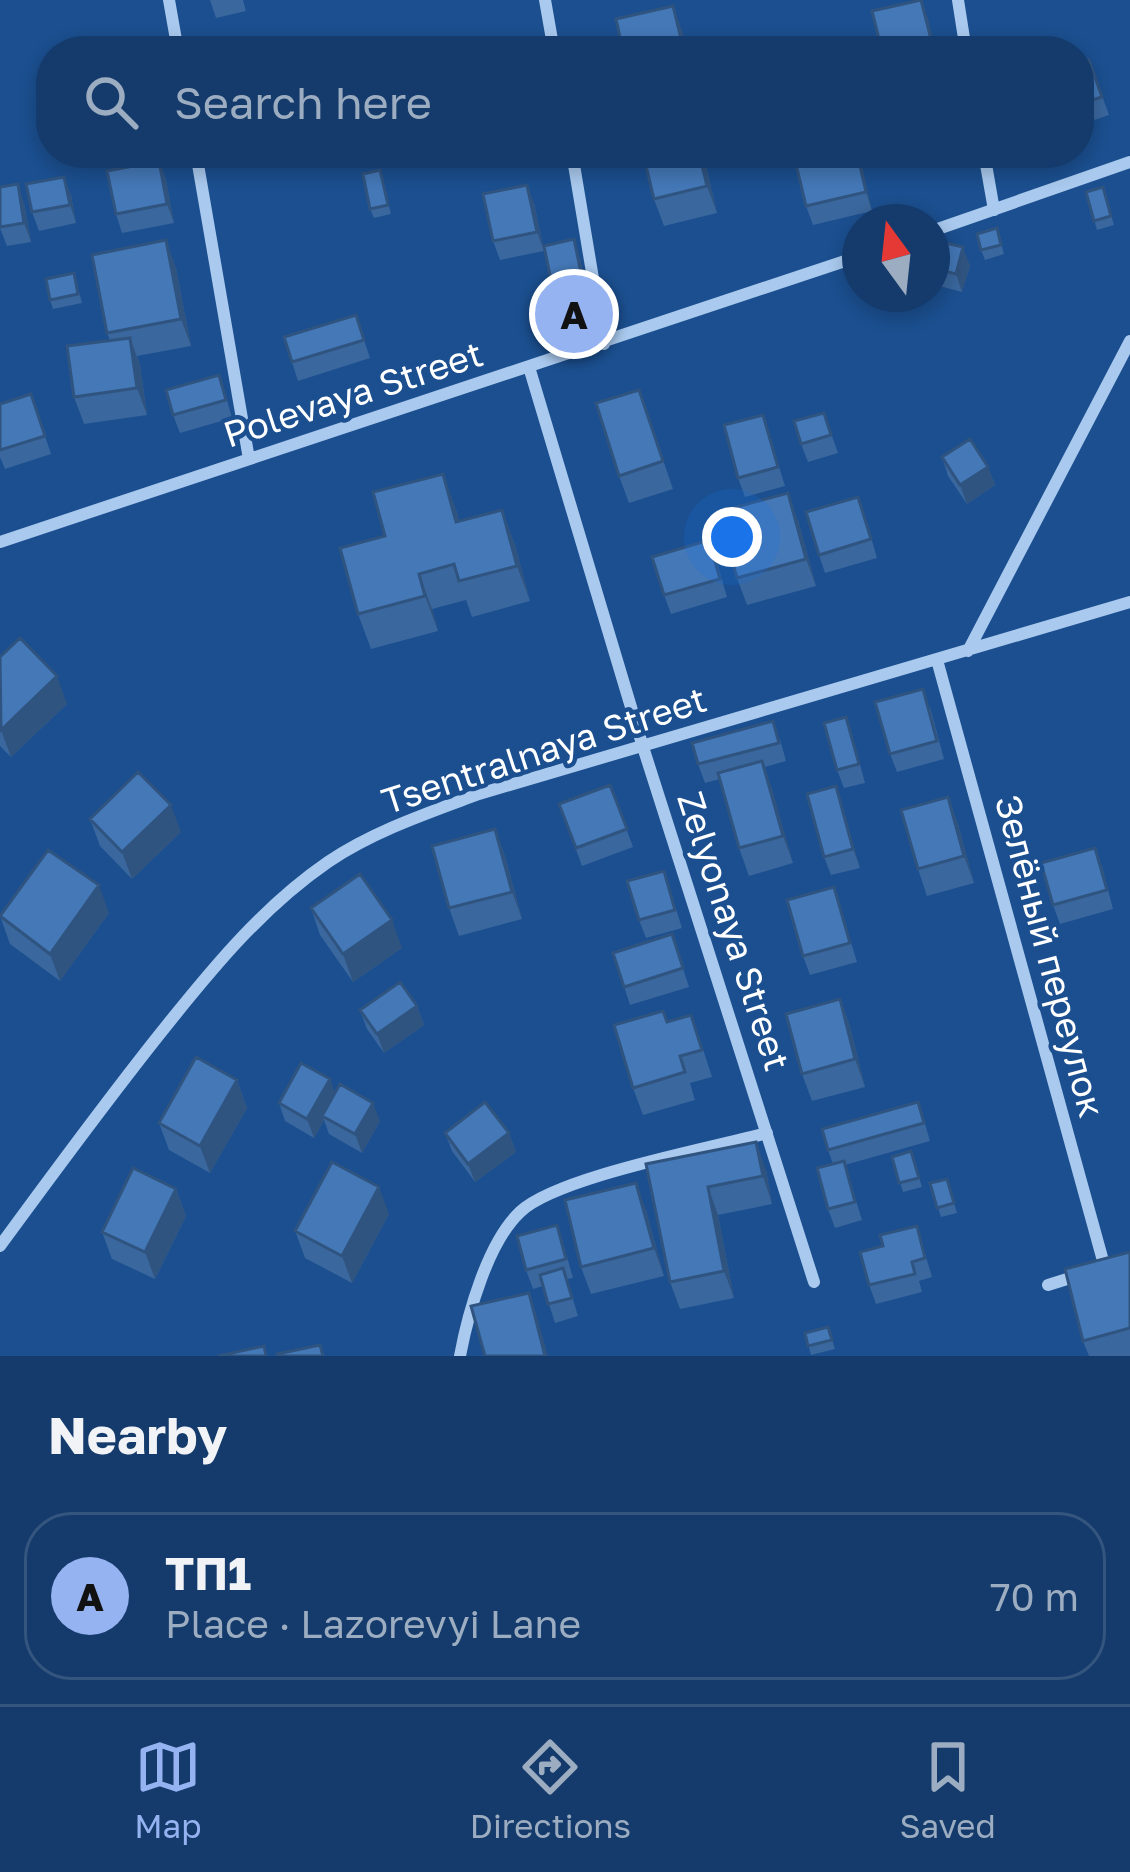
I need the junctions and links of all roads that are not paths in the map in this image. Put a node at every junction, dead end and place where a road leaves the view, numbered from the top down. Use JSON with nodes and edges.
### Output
{"nodes":[{"id":1,"x":169,"y":0,"type":"edge"},
{"id":2,"x":545,"y":0,"type":"edge"},
{"id":3,"x":958,"y":0,"type":"edge"},
{"id":4,"x":175,"y":36,"type":"edge"},
{"id":5,"x":551,"y":36,"type":"edge"},
{"id":6,"x":964,"y":36,"type":"edge"},
{"id":7,"x":1130,"y":162,"type":"edge"},
{"id":8,"x":199,"y":168,"type":"edge"},
{"id":9,"x":575,"y":168,"type":"edge"},
{"id":10,"x":987,"y":168,"type":"edge"},
{"id":11,"x":994,"y":210,"type":"junction"},
{"id":12,"x":950,"y":225,"type":"edge"},
{"id":13,"x":842,"y":262,"type":"edge"},
{"id":14,"x":1130,"y":340,"type":"edge"},
{"id":15,"x":604,"y":344,"type":"junction"},
{"id":16,"x":529,"y":367,"type":"junction"},
{"id":17,"x":249,"y":459,"type":"junction"},
{"id":18,"x":0,"y":542,"type":"edge"},
{"id":19,"x":1130,"y":602,"type":"edge"},
{"id":20,"x":968,"y":650,"type":"junction"},
{"id":21,"x":937,"y":660,"type":"junction"},
{"id":22,"x":643,"y":747,"type":"junction"},
{"id":23,"x":766,"y":1133,"type":"junction"},
{"id":24,"x":0,"y":1246,"type":"edge"},
{"id":25,"x":814,"y":1282,"type":"dead end"},
{"id":26,"x":1048,"y":1285,"type":"dead end"},
{"id":27,"x":460,"y":1356,"type":"edge"}],
"edges":[{"from":1,"to":4,"type":"street"},
{"from":2,"to":5,"type":"street"},
{"from":3,"to":6,"type":"street"},
{"from":7,"to":11,"type":"street"},
{"from":8,"to":17,"type":"street"},
{"from":9,"to":15,"type":"street"},
{"from":10,"to":11,"type":"street"},
{"from":11,"to":12,"type":"street"},
{"from":13,"to":15,"type":"street","name":"Polevaya Street"},
{"from":14,"to":20,"type":"street"},
{"from":15,"to":16,"type":"street","name":"Polevaya Street"},
{"from":16,"to":17,"type":"street","name":"Polevaya Street"},
{"from":16,"to":22,"type":"street","name":"Zelyonaya Street"},
{"from":17,"to":18,"type":"street","name":"Polevaya Street"},
{"from":19,"to":20,"type":"street","name":"Tsentralnaya Street"},
{"from":20,"to":21,"type":"street","name":"Tsentralnaya Street"},
{"from":21,"to":22,"type":"street","name":"Tsentralnaya Street"},
{"from":21,"to":26,"type":"street","name":"Зелёный переулок"},
{"from":22,"to":23,"type":"street","name":"Zelyonaya Street"},
{"from":22,"to":24,"type":"street","name":"Tsentralnaya Street"},
{"from":23,"to":25,"type":"street","name":"Zelyonaya Street"},
{"from":23,"to":27,"type":"street"}]}
